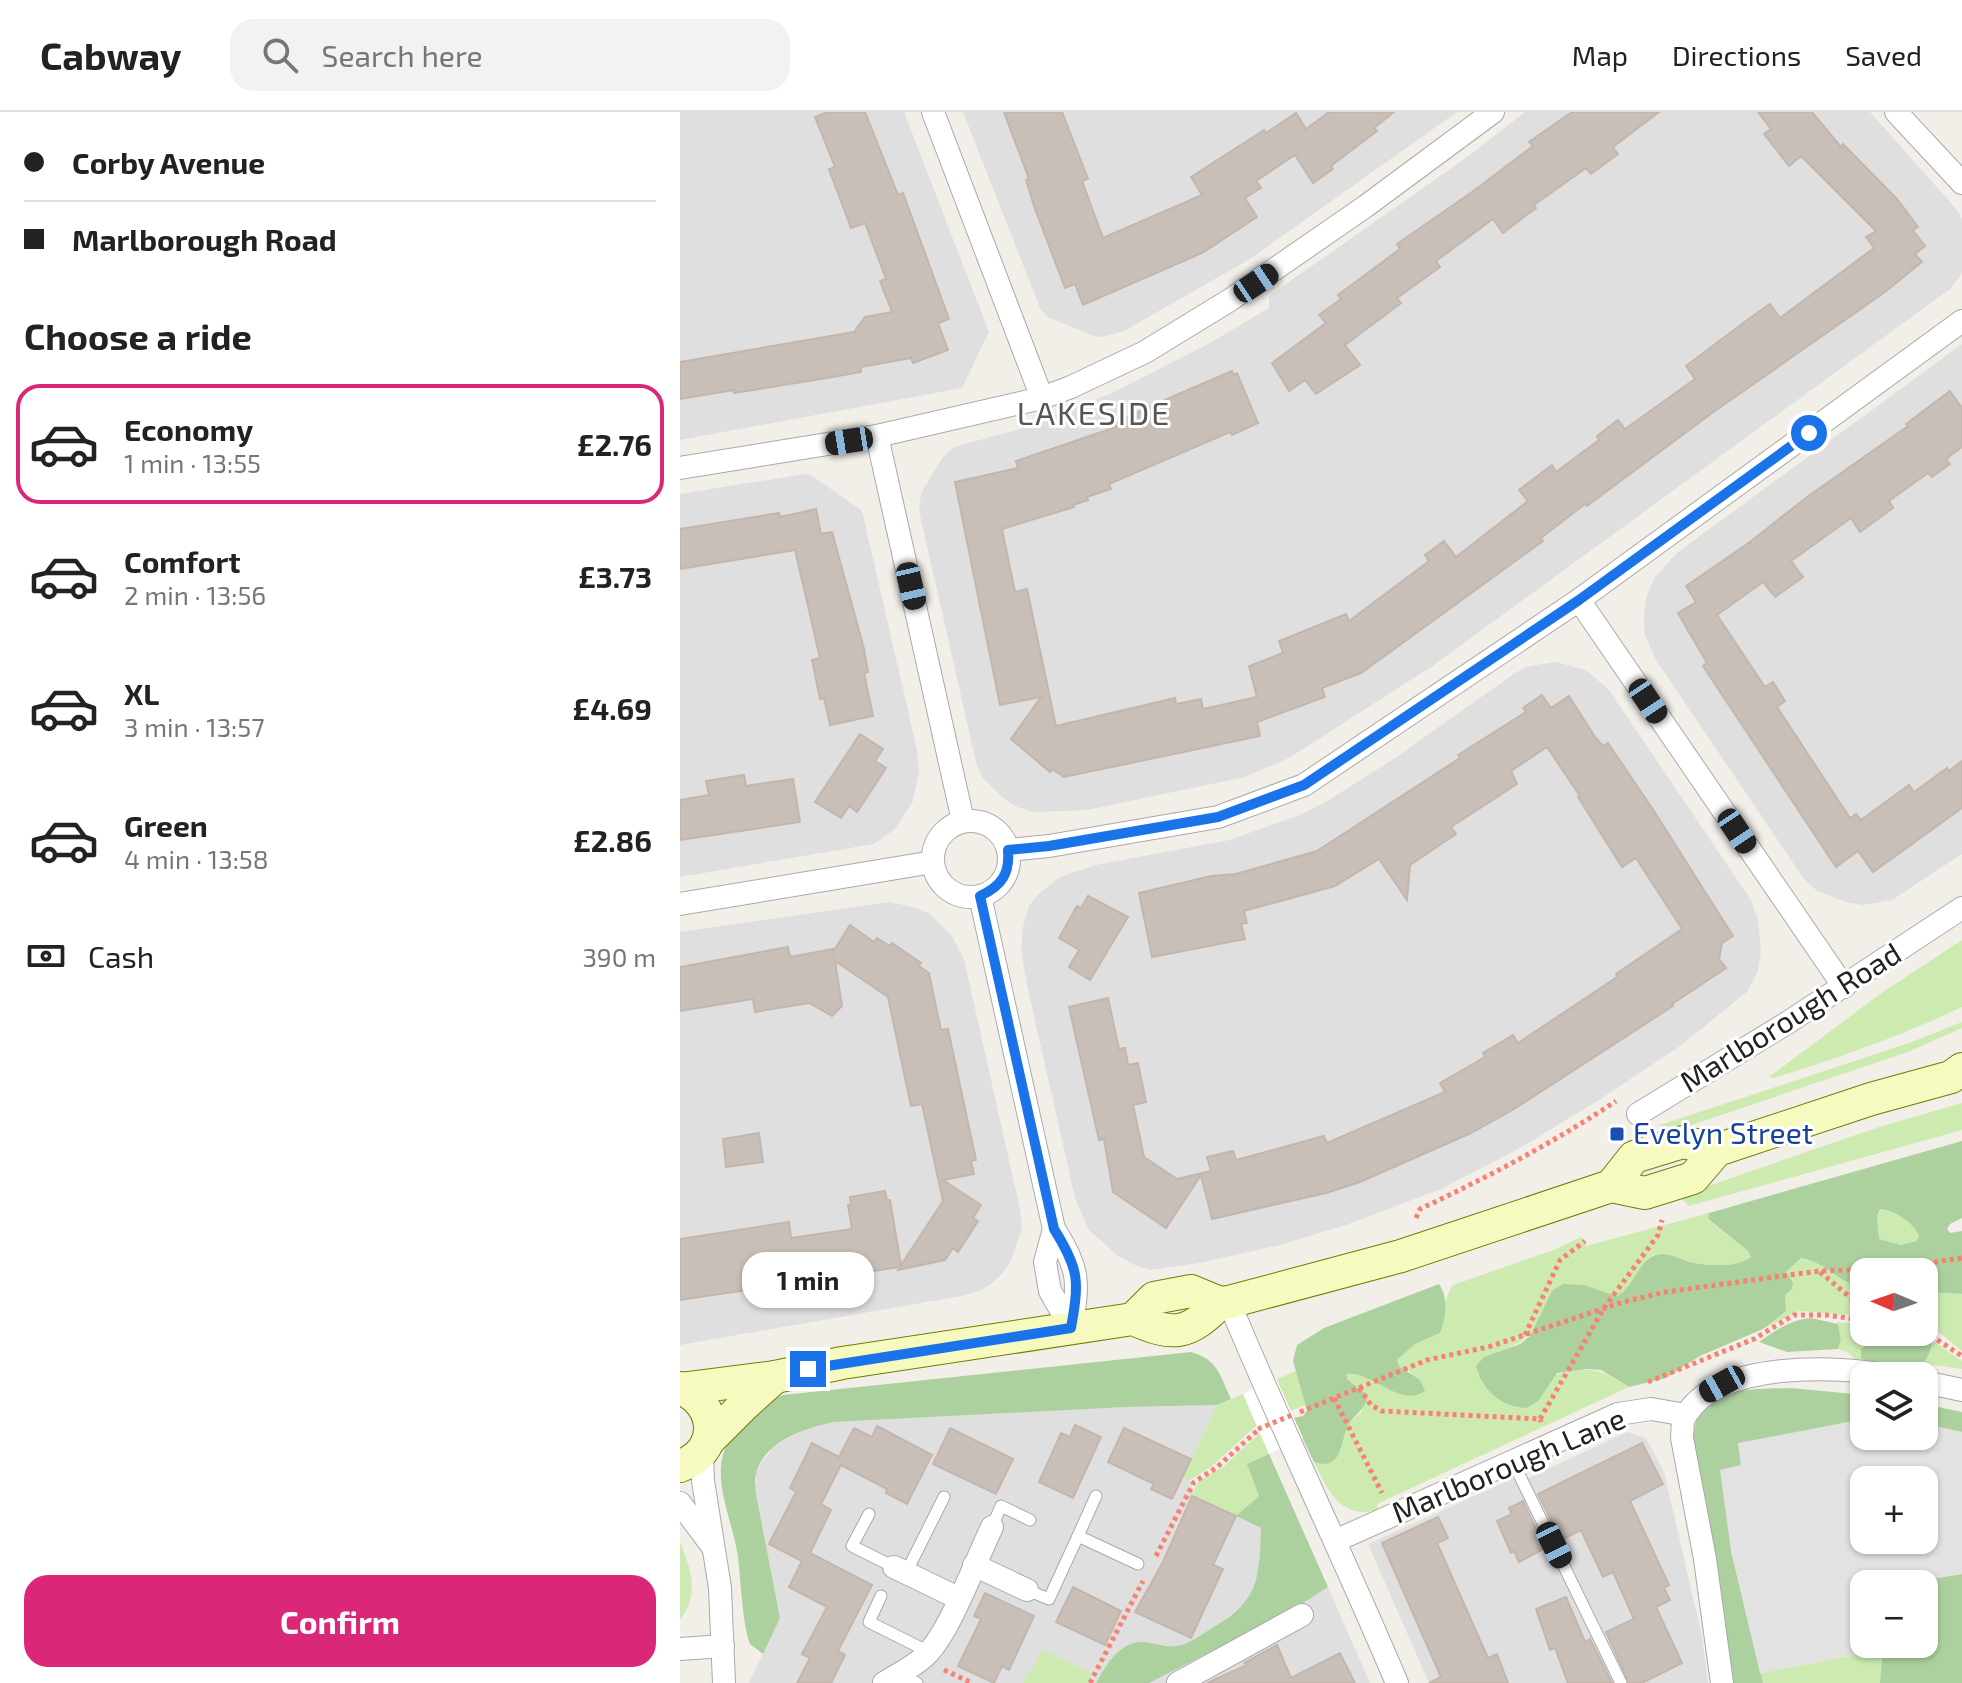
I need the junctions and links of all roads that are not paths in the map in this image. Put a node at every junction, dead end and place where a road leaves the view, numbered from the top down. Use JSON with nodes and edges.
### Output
{"nodes":[{"id":1,"x":933,"y":112,"type":"edge"},
{"id":2,"x":1493,"y":112,"type":"edge"},
{"id":3,"x":1896,"y":112,"type":"edge"},
{"id":4,"x":1962,"y":183,"type":"edge"},
{"id":5,"x":1962,"y":321,"type":"edge"},
{"id":6,"x":1042,"y":398,"type":"junction"},
{"id":7,"x":877,"y":436,"type":"junction"},
{"id":8,"x":680,"y":468,"type":"edge"},
{"id":9,"x":1579,"y":600,"type":"junction"},
{"id":10,"x":963,"y":821,"type":"junction"},
{"id":11,"x":1008,"y":850,"type":"junction"},
{"id":12,"x":933,"y":862,"type":"junction"},
{"id":13,"x":980,"y":896,"type":"junction"},
{"id":14,"x":680,"y":904,"type":"edge"},
{"id":15,"x":1962,"y":908,"type":"edge"},
{"id":16,"x":1844,"y":987,"type":"junction"},
{"id":17,"x":1958,"y":1075,"type":"edge"},
{"id":18,"x":1638,"y":1114,"type":"road end"},
{"id":19,"x":1224,"y":1303,"type":"junction"},
{"id":20,"x":1071,"y":1328,"type":"junction"},
{"id":21,"x":1850,"y":1372,"type":"edge"},
{"id":22,"x":775,"y":1377,"type":"junction"},
{"id":23,"x":1938,"y":1385,"type":"edge"},
{"id":24,"x":680,"y":1388,"type":"edge"},
{"id":25,"x":1962,"y":1390,"type":"edge"},
{"id":26,"x":1686,"y":1415,"type":"junction"},
{"id":27,"x":697,"y":1453,"type":"edge"},
{"id":28,"x":1513,"y":1462,"type":"junction"},
{"id":29,"x":1096,"y":1496,"type":"dead end"},
{"id":30,"x":944,"y":1497,"type":"dead end"},
{"id":31,"x":680,"y":1503,"type":"edge"},
{"id":32,"x":869,"y":1514,"type":"dead end"},
{"id":33,"x":1030,"y":1520,"type":"dead end"},
{"id":34,"x":992,"y":1527,"type":"joint"},
{"id":35,"x":1078,"y":1536,"type":"junction"},
{"id":36,"x":1335,"y":1541,"type":"junction"},
{"id":37,"x":715,"y":1551,"type":"junction"},
{"id":38,"x":1138,"y":1564,"type":"dead end"},
{"id":39,"x":974,"y":1565,"type":"junction"},
{"id":40,"x":900,"y":1570,"type":"junction"},
{"id":41,"x":1027,"y":1590,"type":"joint"},
{"id":42,"x":881,"y":1596,"type":"dead end"},
{"id":43,"x":958,"y":1598,"type":"junction"},
{"id":44,"x":1302,"y":1615,"type":"dead end"},
{"id":45,"x":723,"y":1646,"type":"junction"},
{"id":46,"x":680,"y":1649,"type":"edge"},
{"id":47,"x":929,"y":1652,"type":"junction"},
{"id":48,"x":900,"y":1680,"type":"edge"},
{"id":49,"x":724,"y":1683,"type":"edge"},
{"id":50,"x":1178,"y":1683,"type":"edge"},
{"id":51,"x":1397,"y":1683,"type":"edge"},
{"id":52,"x":1621,"y":1683,"type":"edge"},
{"id":53,"x":1722,"y":1683,"type":"edge"}],
"edges":[{"from":1,"to":6,"type":"street"},
{"from":2,"to":6,"type":"street"},
{"from":3,"to":4,"type":"street"},
{"from":5,"to":9,"type":"street"},
{"from":6,"to":7,"type":"street"},
{"from":7,"to":8,"type":"street"},
{"from":7,"to":10,"type":"street"},
{"from":9,"to":11,"type":"street"},
{"from":9,"to":16,"type":"street"},
{"from":10,"to":11,"type":"street"},
{"from":10,"to":12,"type":"street"},
{"from":11,"to":13,"type":"street"},
{"from":12,"to":13,"type":"street"},
{"from":12,"to":14,"type":"street"},
{"from":13,"to":20,"type":"street"},
{"from":15,"to":16,"type":"street","name":"Marlborough Road"},
{"from":16,"to":18,"type":"street","name":"Marlborough Road"},
{"from":17,"to":19,"type":"main road"},
{"from":19,"to":20,"type":"main road"},
{"from":19,"to":36,"type":"street"},
{"from":20,"to":22,"type":"main road"},
{"from":21,"to":26,"type":"street"},
{"from":22,"to":24,"type":"main road"},
{"from":22,"to":27,"type":"main road"},
{"from":23,"to":25,"type":"street"},
{"from":24,"to":27,"type":"main road"},
{"from":26,"to":28,"type":"street","name":"Marlborough Lane"},
{"from":26,"to":53,"type":"street"},
{"from":27,"to":37,"type":"street"},
{"from":28,"to":36,"type":"street","name":"Marlborough Lane"},
{"from":28,"to":52,"type":"lane"},
{"from":29,"to":35,"type":"lane"},
{"from":30,"to":40,"type":"lane"},
{"from":31,"to":37,"type":"street"},
{"from":32,"to":40,"type":"lane"},
{"from":33,"to":34,"type":"lane"},
{"from":34,"to":39,"type":"street"},
{"from":35,"to":38,"type":"lane"},
{"from":35,"to":41,"type":"lane"},
{"from":36,"to":51,"type":"street"},
{"from":37,"to":45,"type":"street"},
{"from":39,"to":41,"type":"street"},
{"from":39,"to":43,"type":"street"},
{"from":40,"to":43,"type":"street"},
{"from":42,"to":47,"type":"lane"},
{"from":43,"to":47,"type":"street"},
{"from":44,"to":50,"type":"street"},
{"from":45,"to":46,"type":"street"},
{"from":45,"to":49,"type":"street"},
{"from":47,"to":48,"type":"street"}]}
